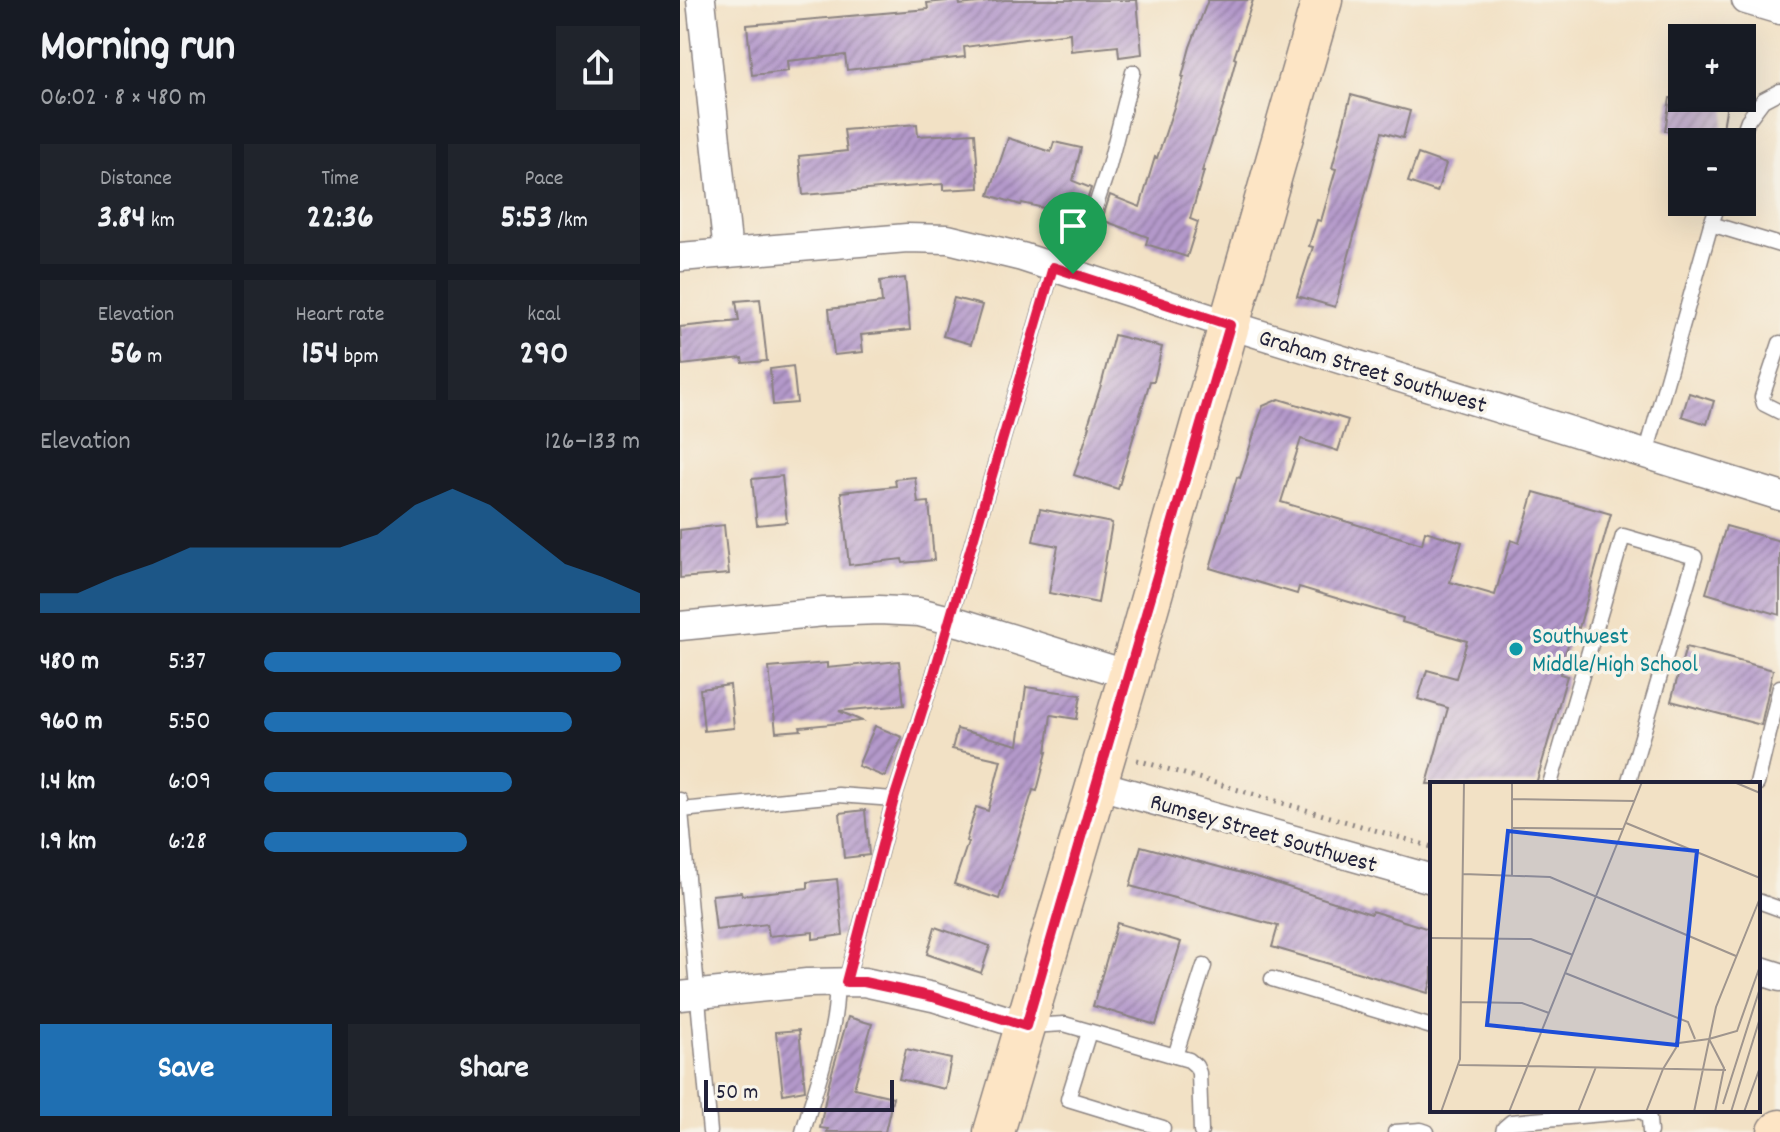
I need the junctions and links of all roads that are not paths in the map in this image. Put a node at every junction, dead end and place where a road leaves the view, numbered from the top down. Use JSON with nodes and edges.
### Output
{"nodes":[{"id":1,"x":701,"y":0,"type":"edge"},
{"id":2,"x":1322,"y":0,"type":"edge"},
{"id":3,"x":1746,"y":0,"type":"edge"},
{"id":4,"x":1780,"y":10,"type":"edge"},
{"id":5,"x":1133,"y":72,"type":"dead end"},
{"id":6,"x":1780,"y":91,"type":"edge"},
{"id":7,"x":1745,"y":128,"type":"edge"},
{"id":8,"x":1714,"y":216,"type":"edge"},
{"id":9,"x":1711,"y":224,"type":"junction"},
{"id":10,"x":1780,"y":245,"type":"edge"},
{"id":11,"x":728,"y":253,"type":"junction"},
{"id":12,"x":680,"y":257,"type":"edge"},
{"id":13,"x":1063,"y":270,"type":"junction"},
{"id":14,"x":1230,"y":325,"type":"junction"},
{"id":15,"x":1780,"y":343,"type":"edge"},
{"id":16,"x":1780,"y":412,"type":"edge"},
{"id":17,"x":1646,"y":454,"type":"junction"},
{"id":18,"x":1780,"y":496,"type":"edge"},
{"id":19,"x":949,"y":619,"type":"junction"},
{"id":20,"x":680,"y":626,"type":"edge"},
{"id":21,"x":1129,"y":675,"type":"junction"},
{"id":22,"x":1780,"y":687,"type":"edge"},
{"id":23,"x":1629,"y":781,"type":"edge"},
{"id":24,"x":1551,"y":782,"type":"edge"},
{"id":25,"x":1757,"y":782,"type":"edge"},
{"id":26,"x":1096,"y":784,"type":"junction"},
{"id":27,"x":894,"y":799,"type":"junction"},
{"id":28,"x":680,"y":800,"type":"edge"},
{"id":29,"x":681,"y":810,"type":"edge"},
{"id":30,"x":1430,"y":878,"type":"edge"},
{"id":31,"x":1760,"y":902,"type":"edge"},
{"id":32,"x":1780,"y":909,"type":"edge"},
{"id":33,"x":1204,"y":966,"type":"dead end"},
{"id":34,"x":1760,"y":971,"type":"edge"},
{"id":35,"x":1780,"y":977,"type":"edge"},
{"id":36,"x":1272,"y":979,"type":"dead end"},
{"id":37,"x":841,"y":982,"type":"junction"},
{"id":38,"x":688,"y":996,"type":"edge"},
{"id":39,"x":1026,"y":1026,"type":"junction"},
{"id":40,"x":1430,"y":1026,"type":"edge"},
{"id":41,"x":1089,"y":1032,"type":"junction"},
{"id":42,"x":1175,"y":1056,"type":"junction"},
{"id":43,"x":1626,"y":1112,"type":"edge"},
{"id":44,"x":1642,"y":1112,"type":"edge"},
{"id":45,"x":1163,"y":1128,"type":"dead end"},
{"id":46,"x":710,"y":1132,"type":"edge"},
{"id":47,"x":803,"y":1132,"type":"edge"},
{"id":48,"x":994,"y":1132,"type":"edge"},
{"id":49,"x":1201,"y":1132,"type":"edge"},
{"id":50,"x":1395,"y":1132,"type":"edge"},
{"id":51,"x":1427,"y":1132,"type":"edge"},
{"id":52,"x":1503,"y":1132,"type":"edge"},
{"id":53,"x":1650,"y":1132,"type":"edge"}],
"edges":[{"from":1,"to":11,"type":"street"},
{"from":2,"to":14,"type":"main road"},
{"from":3,"to":4,"type":"street"},
{"from":5,"to":13,"type":"lane"},
{"from":6,"to":7,"type":"lane"},
{"from":8,"to":9,"type":"lane"},
{"from":9,"to":10,"type":"lane"},
{"from":9,"to":17,"type":"lane"},
{"from":11,"to":12,"type":"street","name":"Graham Street Southwest"},
{"from":11,"to":13,"type":"street","name":"Graham Street Southwest"},
{"from":13,"to":14,"type":"street","name":"Graham Street Southwest"},
{"from":13,"to":19,"type":"lane"},
{"from":14,"to":17,"type":"street","name":"Graham Street Southwest"},
{"from":14,"to":21,"type":"main road"},
{"from":15,"to":16,"type":"lane"},
{"from":17,"to":18,"type":"street","name":"Graham Street Southwest"},
{"from":19,"to":20,"type":"street"},
{"from":19,"to":21,"type":"street"},
{"from":19,"to":27,"type":"lane"},
{"from":21,"to":26,"type":"main road"},
{"from":22,"to":25,"type":"lane"},
{"from":23,"to":24,"type":"lane"},
{"from":26,"to":30,"type":"street","name":"Rumsey Street Southwest"},
{"from":26,"to":39,"type":"main road"},
{"from":27,"to":29,"type":"lane"},
{"from":27,"to":37,"type":"lane"},
{"from":28,"to":29,"type":"lane"},
{"from":29,"to":38,"type":"lane"},
{"from":31,"to":32,"type":"lane"},
{"from":33,"to":42,"type":"lane"},
{"from":34,"to":35,"type":"street"},
{"from":36,"to":40,"type":"lane"},
{"from":37,"to":38,"type":"street"},
{"from":37,"to":39,"type":"street"},
{"from":37,"to":47,"type":"lane"},
{"from":38,"to":46,"type":"lane"},
{"from":39,"to":41,"type":"lane"},
{"from":39,"to":48,"type":"main road"},
{"from":41,"to":42,"type":"lane"},
{"from":41,"to":45,"type":"lane"},
{"from":42,"to":49,"type":"lane"},
{"from":43,"to":52,"type":"lane"},
{"from":44,"to":53,"type":"lane"},
{"from":50,"to":51,"type":"lane"}]}
